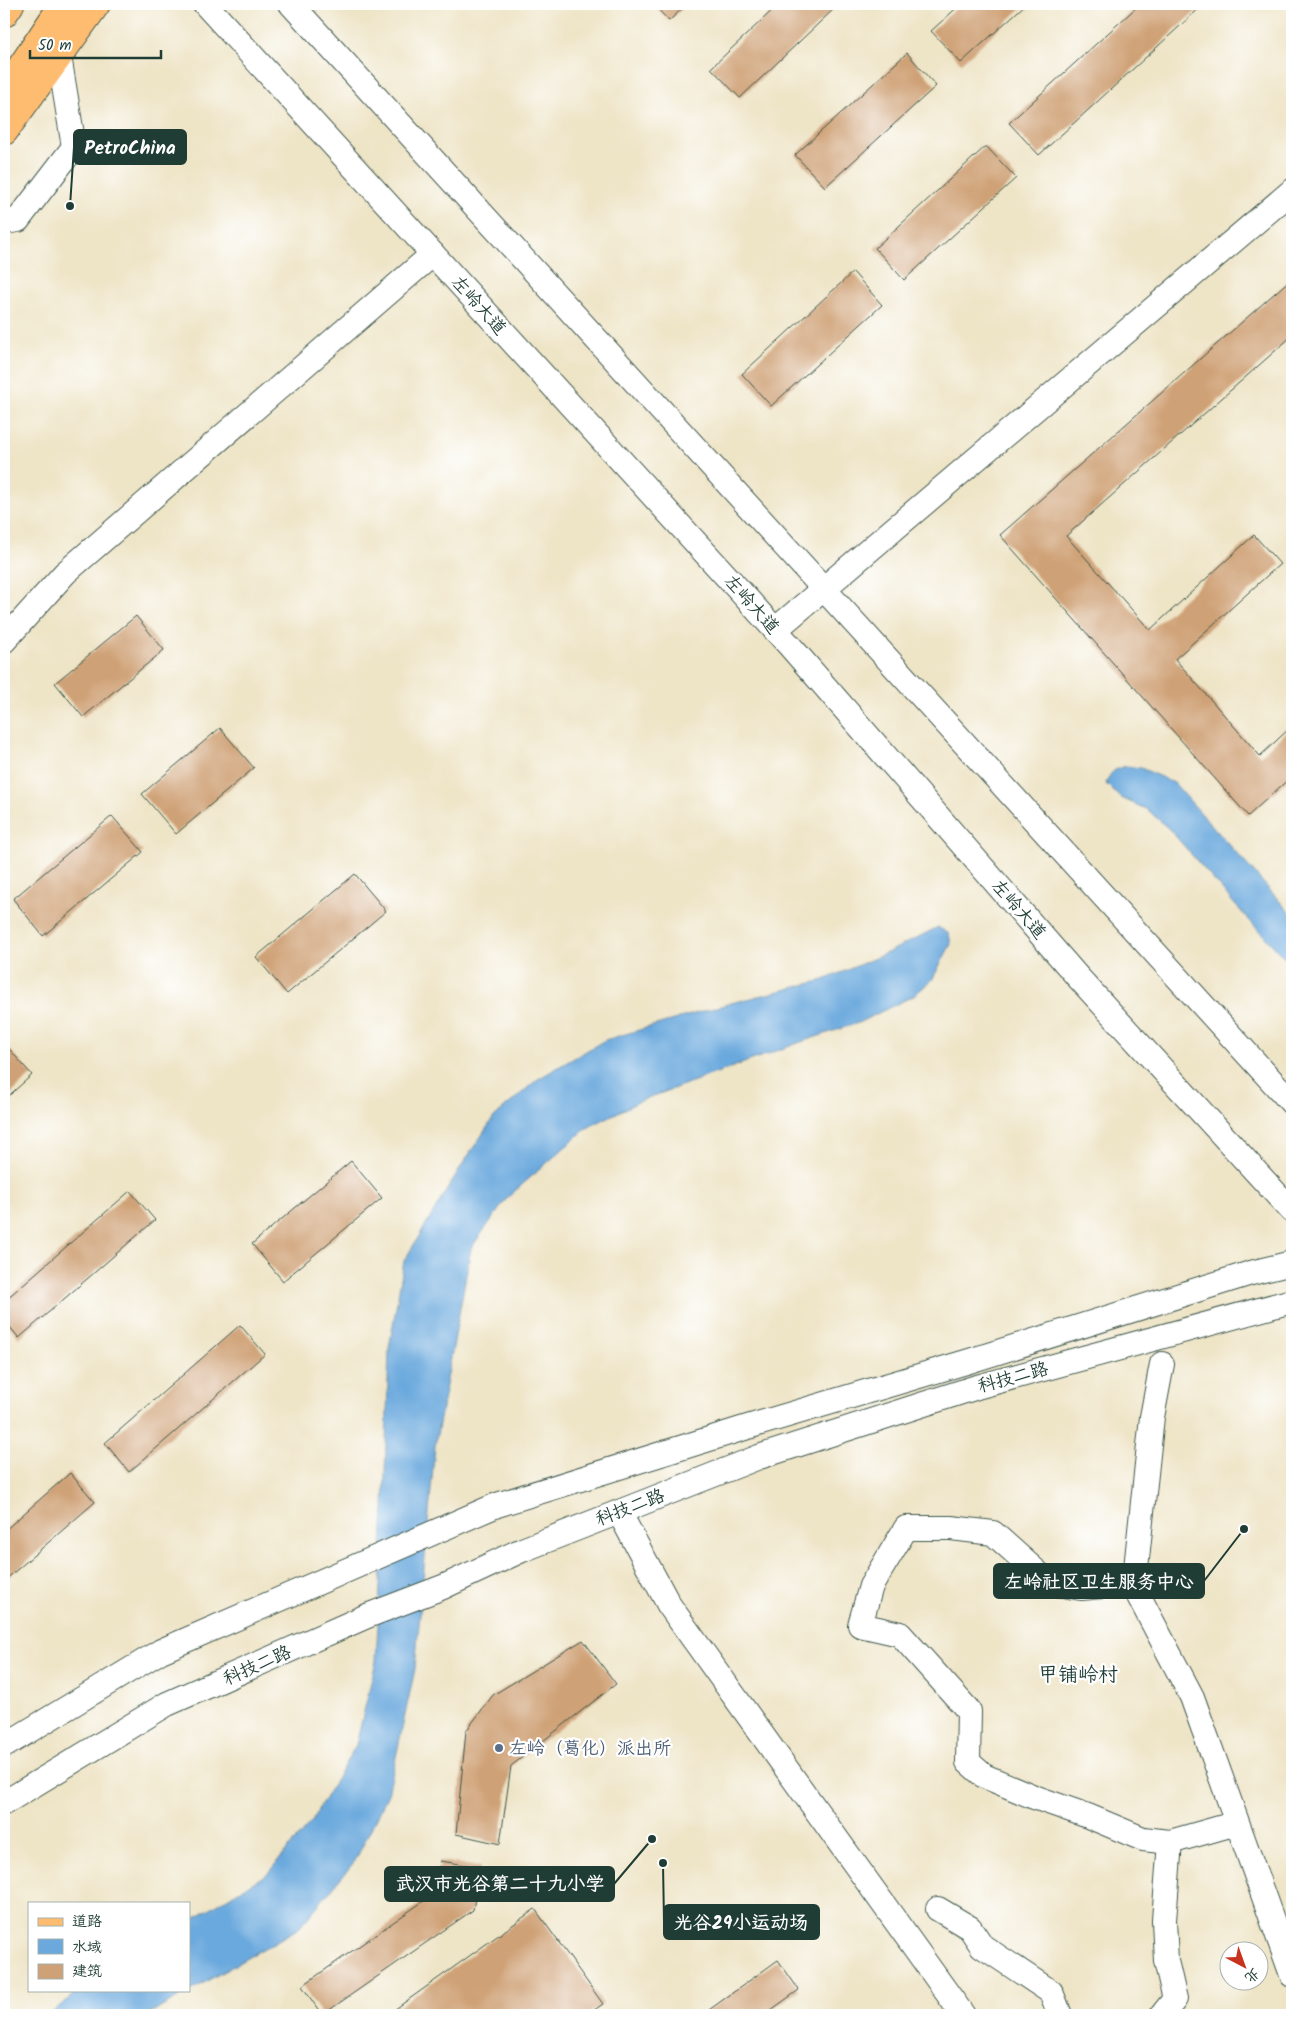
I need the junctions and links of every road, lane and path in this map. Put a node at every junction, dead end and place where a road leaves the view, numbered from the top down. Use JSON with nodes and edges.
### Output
{"nodes":[{"id":1,"x":10,"y":4,"type":"edge"},
{"id":2,"x":64,"y":4,"type":"edge"},
{"id":3,"x":96,"y":4,"type":"edge"},
{"id":4,"x":205,"y":4,"type":"edge"},
{"id":5,"x":292,"y":4,"type":"edge"},
{"id":6,"x":4,"y":13,"type":"edge"},
{"id":7,"x":59,"y":56,"type":"junction"},
{"id":8,"x":4,"y":92,"type":"edge"},
{"id":9,"x":4,"y":131,"type":"edge"},
{"id":10,"x":1292,"y":191,"type":"edge"},
{"id":11,"x":4,"y":222,"type":"edge"},
{"id":12,"x":433,"y":254,"type":"junction"},
{"id":13,"x":824,"y":589,"type":"junction"},
{"id":14,"x":775,"y":630,"type":"junction"},
{"id":15,"x":4,"y":641,"type":"edge"},
{"id":16,"x":1292,"y":1103,"type":"edge"},
{"id":17,"x":1292,"y":1211,"type":"edge"},
{"id":18,"x":1292,"y":1262,"type":"edge"},
{"id":19,"x":1292,"y":1301,"type":"edge"},
{"id":20,"x":1162,"y":1364,"type":"dead end"},
{"id":21,"x":619,"y":1512,"type":"junction"},
{"id":22,"x":1135,"y":1583,"type":"junction"},
{"id":23,"x":4,"y":1746,"type":"edge"},
{"id":24,"x":4,"y":1803,"type":"edge"},
{"id":25,"x":1237,"y":1824,"type":"junction"},
{"id":26,"x":1170,"y":1842,"type":"junction"},
{"id":27,"x":938,"y":1909,"type":"dead end"},
{"id":28,"x":1292,"y":1975,"type":"edge"},
{"id":29,"x":963,"y":2015,"type":"edge"},
{"id":30,"x":1060,"y":2015,"type":"edge"},
{"id":31,"x":1162,"y":2015,"type":"edge"}],
"edges":[{"from":1,"to":6,"type":"main road"},
{"from":2,"to":8,"type":"main road"},
{"from":3,"to":7,"type":"main road"},
{"from":4,"to":12,"type":"street","name":"左岭大道"},
{"from":5,"to":13,"type":"street"},
{"from":7,"to":9,"type":"main road"},
{"from":7,"to":11,"type":"street"},
{"from":10,"to":13,"type":"street"},
{"from":12,"to":14,"type":"street","name":"左岭大道"},
{"from":12,"to":15,"type":"street"},
{"from":13,"to":14,"type":"street"},
{"from":13,"to":16,"type":"street"},
{"from":14,"to":17,"type":"street","name":"左岭大道"},
{"from":18,"to":23,"type":"street","name":"科技二路"},
{"from":19,"to":21,"type":"street","name":"科技二路"},
{"from":20,"to":22,"type":"street"},
{"from":21,"to":24,"type":"street","name":"科技二路"},
{"from":21,"to":29,"type":"street"},
{"from":22,"to":25,"type":"street"},
{"from":22,"to":26,"type":"street"},
{"from":25,"to":26,"type":"street"},
{"from":25,"to":28,"type":"street"},
{"from":26,"to":31,"type":"street"},
{"from":27,"to":30,"type":"street"}]}
